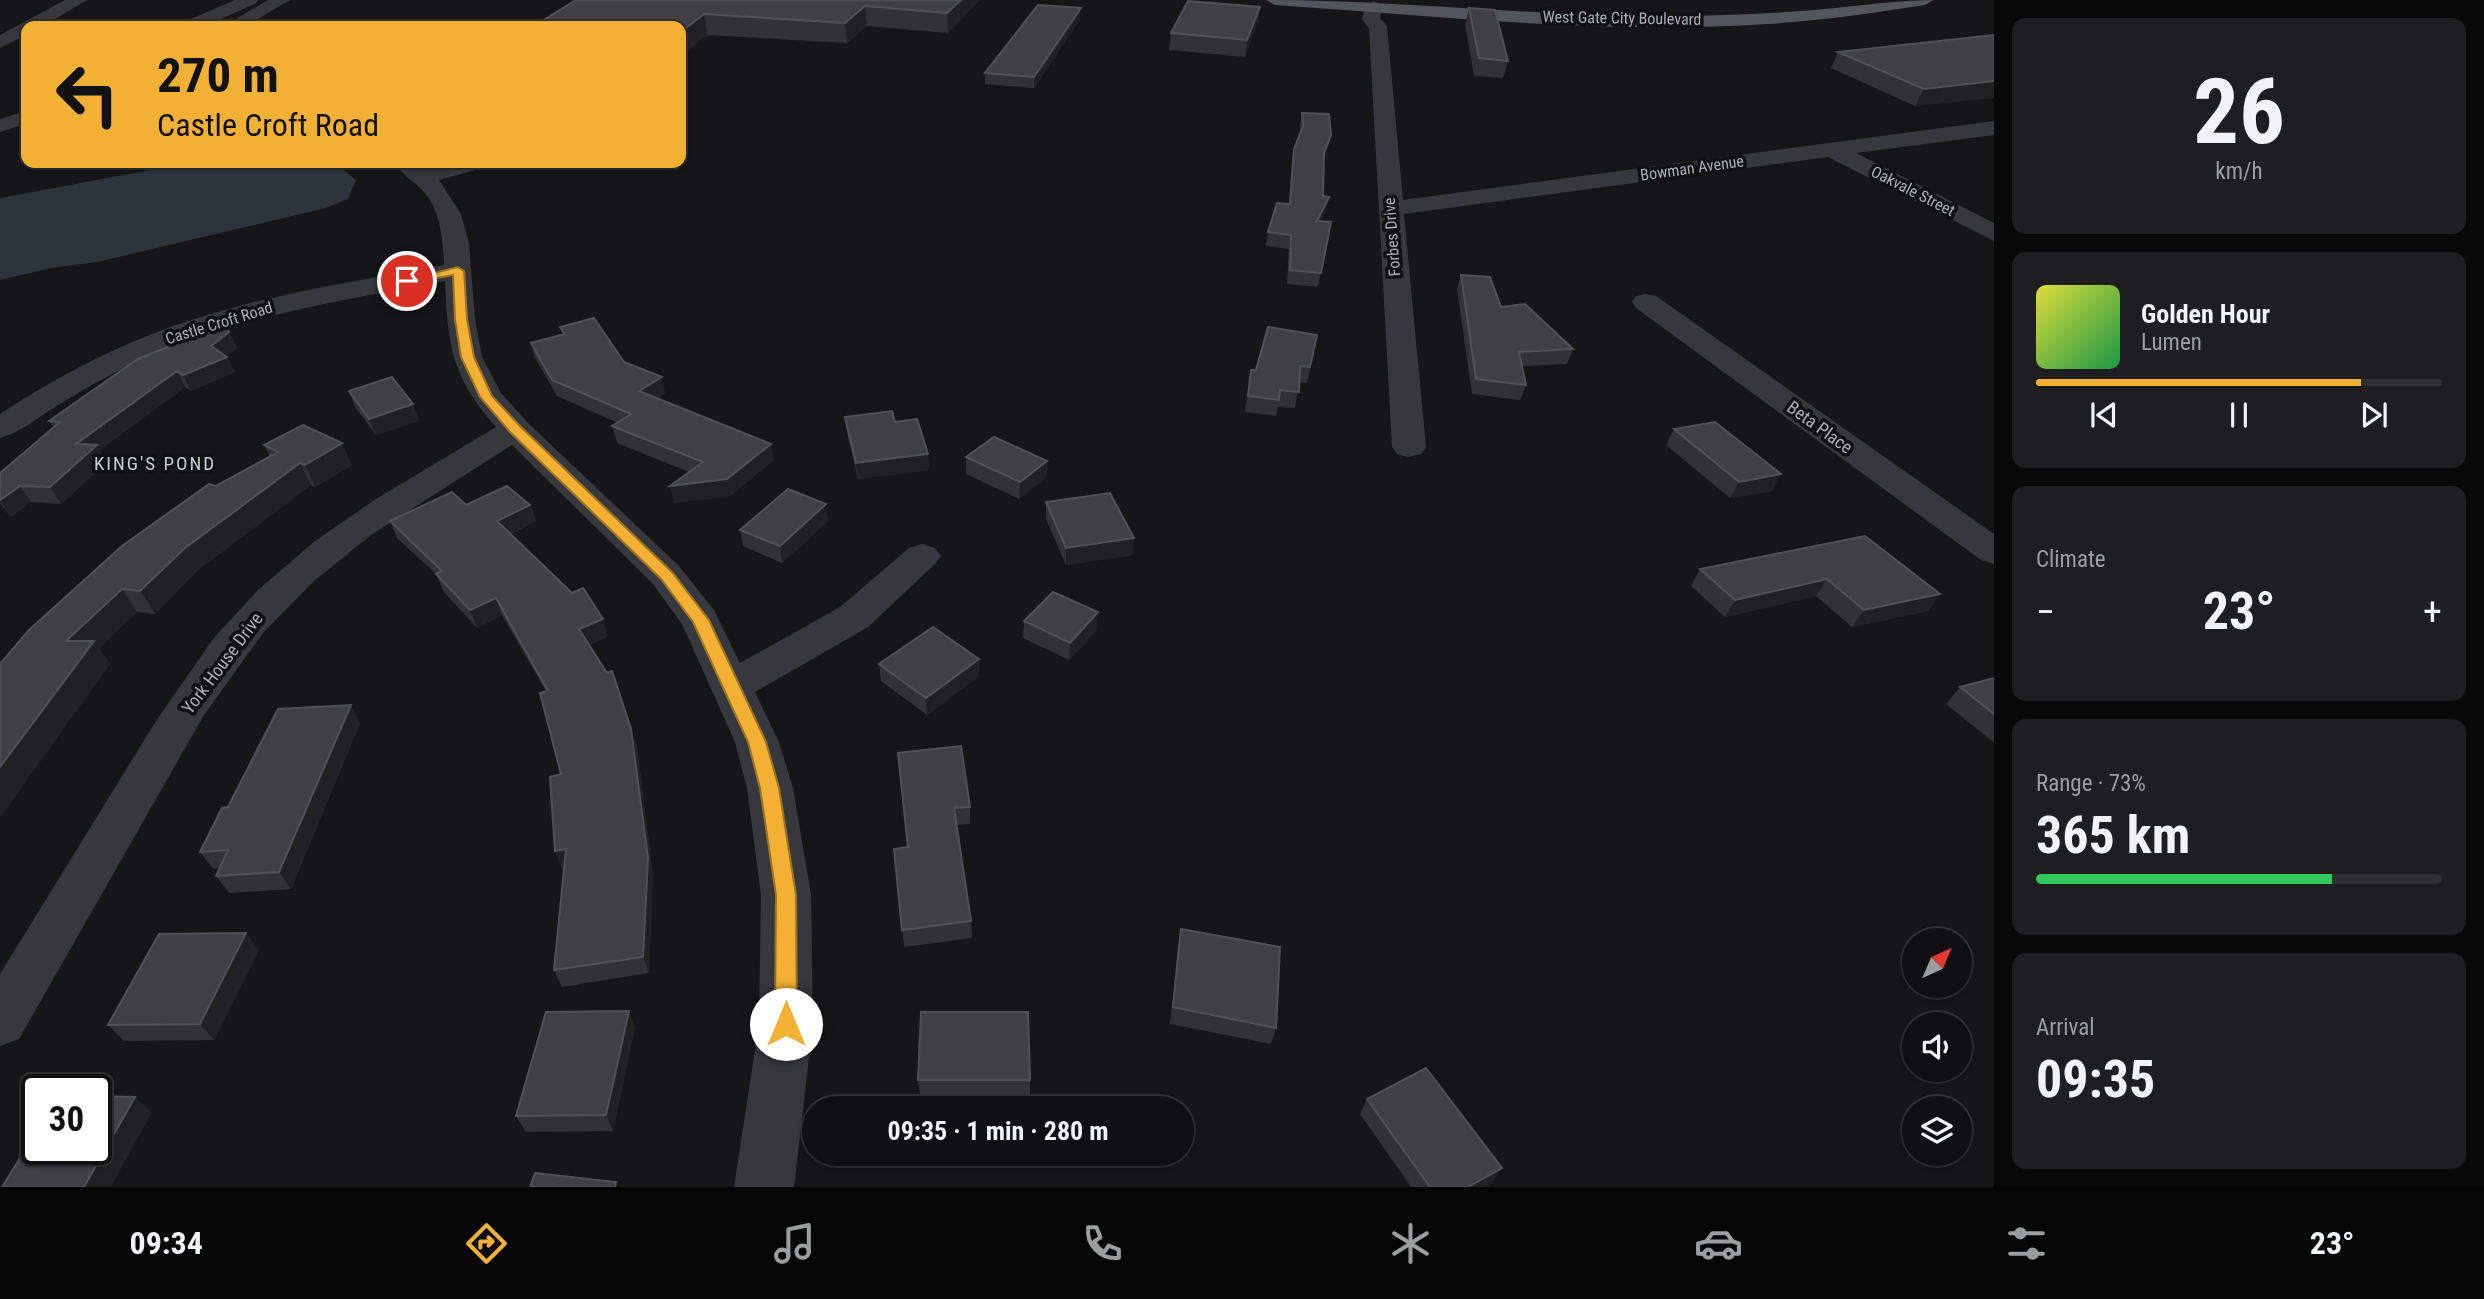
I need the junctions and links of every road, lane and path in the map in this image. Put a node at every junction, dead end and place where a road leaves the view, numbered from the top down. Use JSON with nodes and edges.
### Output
{"nodes":[{"id":1,"x":78,"y":0,"type":"edge"},
{"id":2,"x":249,"y":0,"type":"edge"},
{"id":3,"x":281,"y":0,"type":"edge"},
{"id":4,"x":1276,"y":0,"type":"edge"},
{"id":5,"x":1482,"y":0,"type":"edge"},
{"id":6,"x":1792,"y":0,"type":"edge"},
{"id":7,"x":1925,"y":0,"type":"edge"},
{"id":8,"x":1554,"y":4,"type":"junction"},
{"id":9,"x":1406,"y":8,"type":"joint"},
{"id":10,"x":1376,"y":16,"type":"junction"},
{"id":11,"x":39,"y":21,"type":"edge"},
{"id":12,"x":201,"y":21,"type":"edge"},
{"id":13,"x":242,"y":21,"type":"edge"},
{"id":14,"x":21,"y":31,"type":"edge"},
{"id":15,"x":0,"y":43,"type":"edge"},
{"id":16,"x":21,"y":119,"type":"edge"},
{"id":17,"x":0,"y":126,"type":"edge"},
{"id":18,"x":1994,"y":128,"type":"edge"},
{"id":19,"x":1832,"y":150,"type":"junction"},
{"id":20,"x":415,"y":170,"type":"edge"},
{"id":21,"x":1390,"y":209,"type":"junction"},
{"id":22,"x":1994,"y":233,"type":"edge"},
{"id":23,"x":458,"y":271,"type":"junction"},
{"id":24,"x":1646,"y":302,"type":"dead end"},
{"id":25,"x":8,"y":417,"type":"edge"},
{"id":26,"x":515,"y":429,"type":"junction"},
{"id":27,"x":1409,"y":447,"type":"dead end"},
{"id":28,"x":1994,"y":552,"type":"edge"},
{"id":29,"x":922,"y":556,"type":"dead end"},
{"id":30,"x":731,"y":687,"type":"junction"},
{"id":31,"x":0,"y":1021,"type":"edge"},
{"id":32,"x":764,"y":1187,"type":"edge"}],
"edges":[{"from":1,"to":11,"type":"street"},
{"from":2,"to":12,"type":"street"},
{"from":3,"to":13,"type":"street"},
{"from":4,"to":10,"type":"main road"},
{"from":5,"to":8,"type":"main road","name":"West Gate City Boulevard"},
{"from":6,"to":8,"type":"main road","name":"West Gate City Boulevard"},
{"from":7,"to":9,"type":"main road","name":"West Gate City Boulevard"},
{"from":8,"to":10,"type":"main road"},
{"from":9,"to":10,"type":"street"},
{"from":10,"to":21,"type":"street","name":"Forbes Drive"},
{"from":14,"to":15,"type":"street"},
{"from":16,"to":17,"type":"street"},
{"from":18,"to":19,"type":"street","name":"Bowman Avenue"},
{"from":19,"to":21,"type":"street","name":"Bowman Avenue"},
{"from":19,"to":22,"type":"street","name":"Oakvale Street"},
{"from":20,"to":23,"type":"street"},
{"from":21,"to":27,"type":"street","name":"Forbes Drive"},
{"from":23,"to":25,"type":"street","name":"Castle Croft Road"},
{"from":23,"to":26,"type":"street"},
{"from":24,"to":28,"type":"street","name":"Beta Place"},
{"from":26,"to":30,"type":"street"},
{"from":26,"to":31,"type":"street","name":"York House Drive"},
{"from":29,"to":30,"type":"street"},
{"from":30,"to":32,"type":"street"}]}
